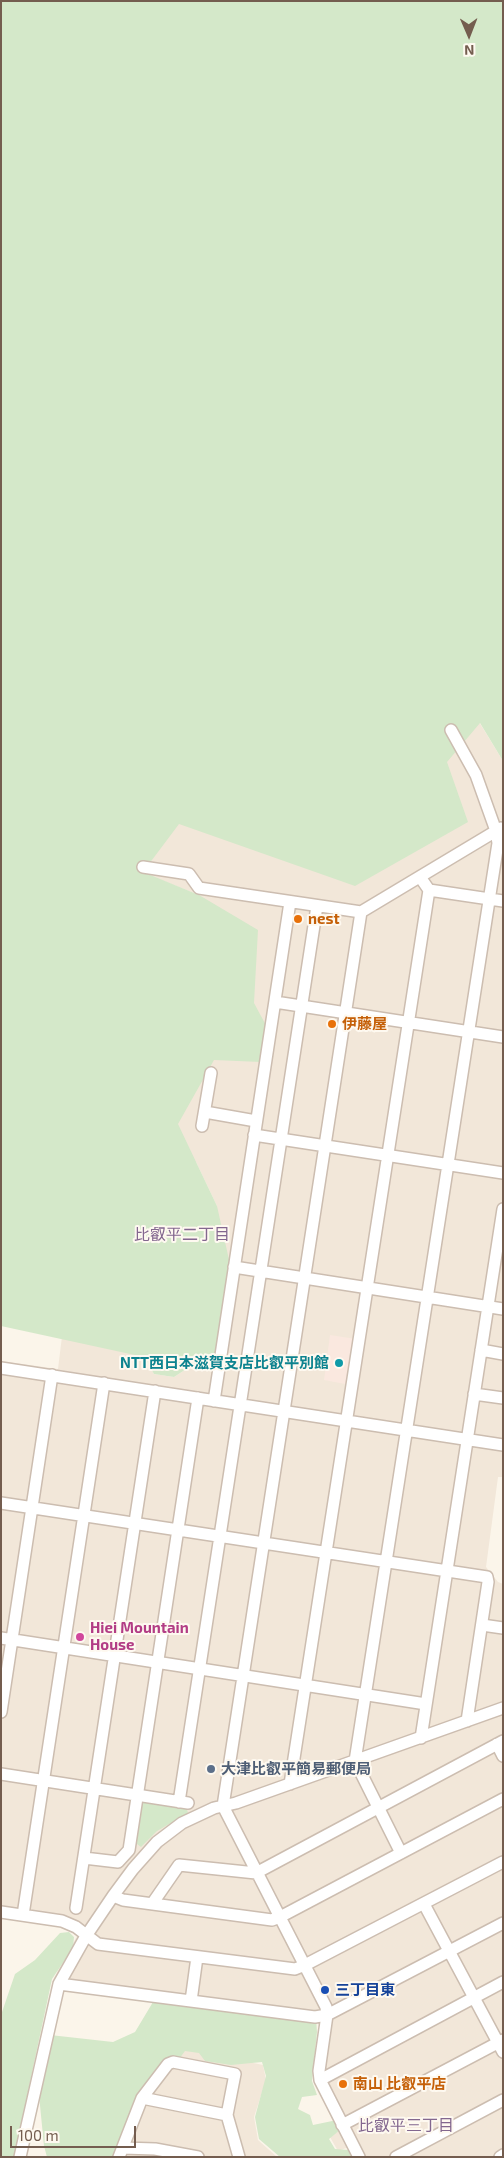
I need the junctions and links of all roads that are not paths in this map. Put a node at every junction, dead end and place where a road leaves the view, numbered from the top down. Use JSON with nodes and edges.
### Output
{"nodes":[{"id":1,"x":451,"y":730,"type":"dead end"},
{"id":2,"x":500,"y":829,"type":"edge"},
{"id":3,"x":143,"y":866,"type":"dead end"},
{"id":4,"x":420,"y":877,"type":"junction"},
{"id":5,"x":428,"y":890,"type":"junction"},
{"id":6,"x":489,"y":899,"type":"junction"},
{"id":7,"x":503,"y":901,"type":"edge"},
{"id":8,"x":290,"y":902,"type":"junction"},
{"id":9,"x":316,"y":906,"type":"junction"},
{"id":10,"x":361,"y":912,"type":"junction"},
{"id":11,"x":275,"y":1002,"type":"junction"},
{"id":12,"x":301,"y":1006,"type":"junction"},
{"id":13,"x":345,"y":1013,"type":"junction"},
{"id":14,"x":408,"y":1022,"type":"junction"},
{"id":15,"x":468,"y":1032,"type":"junction"},
{"id":16,"x":503,"y":1037,"type":"edge"},
{"id":17,"x":211,"y":1073,"type":"dead end"},
{"id":18,"x":205,"y":1112,"type":"junction"},
{"id":19,"x":256,"y":1121,"type":"junction"},
{"id":20,"x":202,"y":1126,"type":"dead end"},
{"id":21,"x":254,"y":1135,"type":"junction"},
{"id":22,"x":281,"y":1139,"type":"junction"},
{"id":23,"x":325,"y":1146,"type":"junction"},
{"id":24,"x":387,"y":1155,"type":"junction"},
{"id":25,"x":448,"y":1165,"type":"junction"},
{"id":26,"x":503,"y":1173,"type":"edge"},
{"id":27,"x":502,"y":1215,"type":"edge"},
{"id":28,"x":499,"y":1262,"type":"edge"},
{"id":29,"x":234,"y":1267,"type":"junction"},
{"id":30,"x":261,"y":1271,"type":"junction"},
{"id":31,"x":304,"y":1278,"type":"junction"},
{"id":32,"x":367,"y":1288,"type":"junction"},
{"id":33,"x":427,"y":1297,"type":"junction"},
{"id":34,"x":488,"y":1306,"type":"junction"},
{"id":35,"x":503,"y":1308,"type":"edge"},
{"id":36,"x":481,"y":1350,"type":"junction"},
{"id":37,"x":503,"y":1354,"type":"edge"},
{"id":38,"x":2,"y":1370,"type":"edge"},
{"id":39,"x":52,"y":1376,"type":"junction"},
{"id":40,"x":104,"y":1384,"type":"junction"},
{"id":41,"x":155,"y":1391,"type":"junction"},
{"id":42,"x":474,"y":1394,"type":"junction"},
{"id":43,"x":198,"y":1398,"type":"junction"},
{"id":44,"x":503,"y":1398,"type":"edge"},
{"id":45,"x":214,"y":1400,"type":"junction"},
{"id":46,"x":240,"y":1404,"type":"junction"},
{"id":47,"x":284,"y":1411,"type":"junction"},
{"id":48,"x":346,"y":1421,"type":"junction"},
{"id":49,"x":406,"y":1430,"type":"junction"},
{"id":50,"x":467,"y":1440,"type":"junction"},
{"id":51,"x":503,"y":1445,"type":"edge"},
{"id":52,"x":1,"y":1503,"type":"edge"},
{"id":53,"x":32,"y":1508,"type":"junction"},
{"id":54,"x":84,"y":1515,"type":"junction"},
{"id":55,"x":135,"y":1523,"type":"junction"},
{"id":56,"x":178,"y":1530,"type":"junction"},
{"id":57,"x":220,"y":1536,"type":"junction"},
{"id":58,"x":263,"y":1543,"type":"junction"},
{"id":59,"x":326,"y":1552,"type":"junction"},
{"id":60,"x":386,"y":1562,"type":"junction"},
{"id":61,"x":446,"y":1571,"type":"junction"},
{"id":62,"x":482,"y":1625,"type":"junction"},
{"id":63,"x":503,"y":1628,"type":"edge"},
{"id":64,"x":7,"y":1639,"type":"edge"},
{"id":65,"x":64,"y":1648,"type":"junction"},
{"id":66,"x":115,"y":1656,"type":"junction"},
{"id":67,"x":157,"y":1662,"type":"junction"},
{"id":68,"x":200,"y":1669,"type":"junction"},
{"id":69,"x":243,"y":1676,"type":"junction"},
{"id":70,"x":305,"y":1685,"type":"junction"},
{"id":71,"x":365,"y":1694,"type":"junction"},
{"id":72,"x":426,"y":1704,"type":"junction"},
{"id":73,"x":503,"y":1708,"type":"edge"},
{"id":74,"x":1,"y":1712,"type":"edge"},
{"id":75,"x":467,"y":1721,"type":"junction"},
{"id":76,"x":420,"y":1738,"type":"junction"},
{"id":77,"x":500,"y":1743,"type":"edge"},
{"id":78,"x":503,"y":1756,"type":"edge"},
{"id":79,"x":355,"y":1761,"type":"junction"},
{"id":80,"x":1,"y":1774,"type":"edge"},
{"id":81,"x":43,"y":1781,"type":"junction"},
{"id":82,"x":290,"y":1784,"type":"junction"},
{"id":83,"x":94,"y":1789,"type":"junction"},
{"id":84,"x":137,"y":1795,"type":"junction"},
{"id":85,"x":503,"y":1799,"type":"edge"},
{"id":86,"x":223,"y":1806,"type":"junction"},
{"id":87,"x":378,"y":1808,"type":"junction"},
{"id":88,"x":401,"y":1853,"type":"junction"},
{"id":89,"x":84,"y":1858,"type":"junction"},
{"id":90,"x":503,"y":1862,"type":"edge"},
{"id":91,"x":256,"y":1873,"type":"junction"},
{"id":92,"x":113,"y":1896,"type":"junction"},
{"id":93,"x":152,"y":1904,"type":"junction"},
{"id":94,"x":424,"y":1904,"type":"junction"},
{"id":95,"x":76,"y":1908,"type":"dead end"},
{"id":96,"x":1,"y":1912,"type":"edge"},
{"id":97,"x":23,"y":1915,"type":"junction"},
{"id":98,"x":280,"y":1918,"type":"junction"},
{"id":99,"x":503,"y":1923,"type":"edge"},
{"id":100,"x":86,"y":1936,"type":"junction"},
{"id":101,"x":449,"y":1951,"type":"junction"},
{"id":102,"x":197,"y":1957,"type":"junction"},
{"id":103,"x":305,"y":1965,"type":"junction"},
{"id":104,"x":503,"y":1982,"type":"edge"},
{"id":105,"x":59,"y":1984,"type":"junction"},
{"id":106,"x":473,"y":1997,"type":"junction"},
{"id":107,"x":191,"y":2001,"type":"junction"},
{"id":108,"x":327,"y":2015,"type":"junction"},
{"id":109,"x":501,"y":2045,"type":"edge"},
{"id":110,"x":320,"y":2080,"type":"junction"},
{"id":111,"x":142,"y":2098,"type":"junction"},
{"id":112,"x":503,"y":2100,"type":"edge"},
{"id":113,"x":227,"y":2116,"type":"junction"},
{"id":114,"x":342,"y":2125,"type":"junction"},
{"id":115,"x":121,"y":2152,"type":"edge"},
{"id":116,"x":20,"y":2157,"type":"edge"},
{"id":117,"x":198,"y":2157,"type":"edge"},
{"id":118,"x":239,"y":2157,"type":"edge"},
{"id":119,"x":359,"y":2157,"type":"edge"},
{"id":120,"x":396,"y":2157,"type":"edge"}],
"edges":[{"from":1,"to":2,"type":"street"},
{"from":2,"to":4,"type":"street"},
{"from":2,"to":6,"type":"street"},
{"from":3,"to":8,"type":"street"},
{"from":4,"to":5,"type":"street"},
{"from":4,"to":10,"type":"street"},
{"from":5,"to":6,"type":"street"},
{"from":5,"to":14,"type":"street"},
{"from":6,"to":7,"type":"street"},
{"from":6,"to":15,"type":"street"},
{"from":8,"to":9,"type":"street"},
{"from":8,"to":11,"type":"street"},
{"from":9,"to":10,"type":"street"},
{"from":9,"to":12,"type":"street"},
{"from":10,"to":13,"type":"street"},
{"from":11,"to":12,"type":"street"},
{"from":11,"to":19,"type":"street"},
{"from":12,"to":13,"type":"street"},
{"from":12,"to":22,"type":"street"},
{"from":13,"to":14,"type":"street"},
{"from":13,"to":23,"type":"street"},
{"from":14,"to":15,"type":"street"},
{"from":14,"to":24,"type":"street"},
{"from":15,"to":16,"type":"street"},
{"from":15,"to":25,"type":"street"},
{"from":17,"to":18,"type":"street"},
{"from":18,"to":19,"type":"street"},
{"from":18,"to":20,"type":"street"},
{"from":19,"to":21,"type":"street"},
{"from":21,"to":22,"type":"street"},
{"from":21,"to":29,"type":"street"},
{"from":22,"to":23,"type":"street"},
{"from":22,"to":30,"type":"street"},
{"from":23,"to":24,"type":"street"},
{"from":23,"to":31,"type":"street"},
{"from":24,"to":25,"type":"street"},
{"from":24,"to":32,"type":"street"},
{"from":25,"to":26,"type":"street"},
{"from":25,"to":33,"type":"street"},
{"from":27,"to":28,"type":"street"},
{"from":28,"to":34,"type":"street"},
{"from":29,"to":30,"type":"street"},
{"from":29,"to":45,"type":"street"},
{"from":30,"to":31,"type":"street"},
{"from":30,"to":46,"type":"street"},
{"from":31,"to":32,"type":"street"},
{"from":31,"to":47,"type":"street"},
{"from":32,"to":33,"type":"street"},
{"from":32,"to":48,"type":"street"},
{"from":33,"to":34,"type":"street"},
{"from":33,"to":49,"type":"street"},
{"from":34,"to":35,"type":"street"},
{"from":34,"to":36,"type":"street"},
{"from":36,"to":37,"type":"street"},
{"from":36,"to":42,"type":"street"},
{"from":38,"to":39,"type":"street"},
{"from":39,"to":40,"type":"street"},
{"from":39,"to":53,"type":"street"},
{"from":40,"to":41,"type":"street"},
{"from":40,"to":54,"type":"street"},
{"from":41,"to":43,"type":"street"},
{"from":41,"to":55,"type":"street"},
{"from":42,"to":44,"type":"street"},
{"from":42,"to":50,"type":"street"},
{"from":43,"to":45,"type":"street"},
{"from":43,"to":56,"type":"street"},
{"from":45,"to":46,"type":"street"},
{"from":46,"to":47,"type":"street"},
{"from":46,"to":57,"type":"street"},
{"from":47,"to":48,"type":"street"},
{"from":47,"to":58,"type":"street"},
{"from":48,"to":49,"type":"street"},
{"from":48,"to":59,"type":"street"},
{"from":49,"to":50,"type":"street"},
{"from":49,"to":60,"type":"street"},
{"from":50,"to":51,"type":"street"},
{"from":50,"to":61,"type":"street"},
{"from":52,"to":53,"type":"street"},
{"from":53,"to":54,"type":"street"},
{"from":53,"to":64,"type":"street"},
{"from":54,"to":55,"type":"street"},
{"from":54,"to":65,"type":"street"},
{"from":55,"to":56,"type":"street"},
{"from":55,"to":66,"type":"street"},
{"from":56,"to":57,"type":"street"},
{"from":56,"to":67,"type":"street"},
{"from":57,"to":58,"type":"street"},
{"from":57,"to":68,"type":"street"},
{"from":58,"to":59,"type":"street"},
{"from":58,"to":69,"type":"street"},
{"from":59,"to":60,"type":"street"},
{"from":59,"to":70,"type":"street"},
{"from":60,"to":61,"type":"street"},
{"from":60,"to":71,"type":"street"},
{"from":61,"to":62,"type":"street"},
{"from":61,"to":72,"type":"street"},
{"from":62,"to":63,"type":"street"},
{"from":62,"to":75,"type":"street"},
{"from":64,"to":65,"type":"street"},
{"from":64,"to":74,"type":"street"},
{"from":65,"to":66,"type":"street"},
{"from":65,"to":81,"type":"street"},
{"from":66,"to":67,"type":"street"},
{"from":66,"to":83,"type":"street"},
{"from":67,"to":68,"type":"street"},
{"from":67,"to":84,"type":"street"},
{"from":68,"to":69,"type":"street"},
{"from":68,"to":84,"type":"street"},
{"from":69,"to":70,"type":"street"},
{"from":69,"to":86,"type":"street"},
{"from":70,"to":71,"type":"street"},
{"from":70,"to":82,"type":"street"},
{"from":71,"to":72,"type":"street"},
{"from":71,"to":79,"type":"street"},
{"from":72,"to":76,"type":"street"},
{"from":73,"to":75,"type":"street"},
{"from":75,"to":76,"type":"street"},
{"from":76,"to":79,"type":"street"},
{"from":77,"to":78,"type":"street"},
{"from":77,"to":87,"type":"street"},
{"from":79,"to":82,"type":"street"},
{"from":79,"to":87,"type":"street"},
{"from":80,"to":81,"type":"street"},
{"from":81,"to":83,"type":"street"},
{"from":81,"to":97,"type":"street"},
{"from":82,"to":86,"type":"street"},
{"from":83,"to":84,"type":"street"},
{"from":83,"to":89,"type":"street"},
{"from":84,"to":89,"type":"street"},
{"from":85,"to":88,"type":"street"},
{"from":86,"to":91,"type":"street"},
{"from":86,"to":92,"type":"street"},
{"from":87,"to":88,"type":"street"},
{"from":87,"to":91,"type":"street"},
{"from":88,"to":98,"type":"street"},
{"from":89,"to":95,"type":"street"},
{"from":90,"to":94,"type":"street"},
{"from":91,"to":93,"type":"street"},
{"from":91,"to":98,"type":"street"},
{"from":92,"to":93,"type":"street"},
{"from":92,"to":100,"type":"street"},
{"from":93,"to":98,"type":"street"},
{"from":94,"to":101,"type":"street"},
{"from":94,"to":103,"type":"street"},
{"from":96,"to":97,"type":"street"},
{"from":97,"to":100,"type":"street"},
{"from":98,"to":103,"type":"street"},
{"from":99,"to":101,"type":"street"},
{"from":100,"to":102,"type":"street"},
{"from":100,"to":105,"type":"street"},
{"from":101,"to":106,"type":"street"},
{"from":101,"to":108,"type":"street"},
{"from":102,"to":103,"type":"street"},
{"from":102,"to":107,"type":"street"},
{"from":103,"to":108,"type":"street"},
{"from":104,"to":106,"type":"street"},
{"from":105,"to":107,"type":"street"},
{"from":105,"to":116,"type":"street"},
{"from":106,"to":109,"type":"street"},
{"from":106,"to":110,"type":"street"},
{"from":107,"to":108,"type":"street"},
{"from":108,"to":110,"type":"street"},
{"from":109,"to":114,"type":"street"},
{"from":110,"to":114,"type":"street"},
{"from":111,"to":113,"type":"street"},
{"from":111,"to":113,"type":"street"},
{"from":111,"to":115,"type":"street"},
{"from":112,"to":120,"type":"street"},
{"from":113,"to":118,"type":"street"},
{"from":114,"to":119,"type":"street"},
{"from":115,"to":117,"type":"street"}]}
